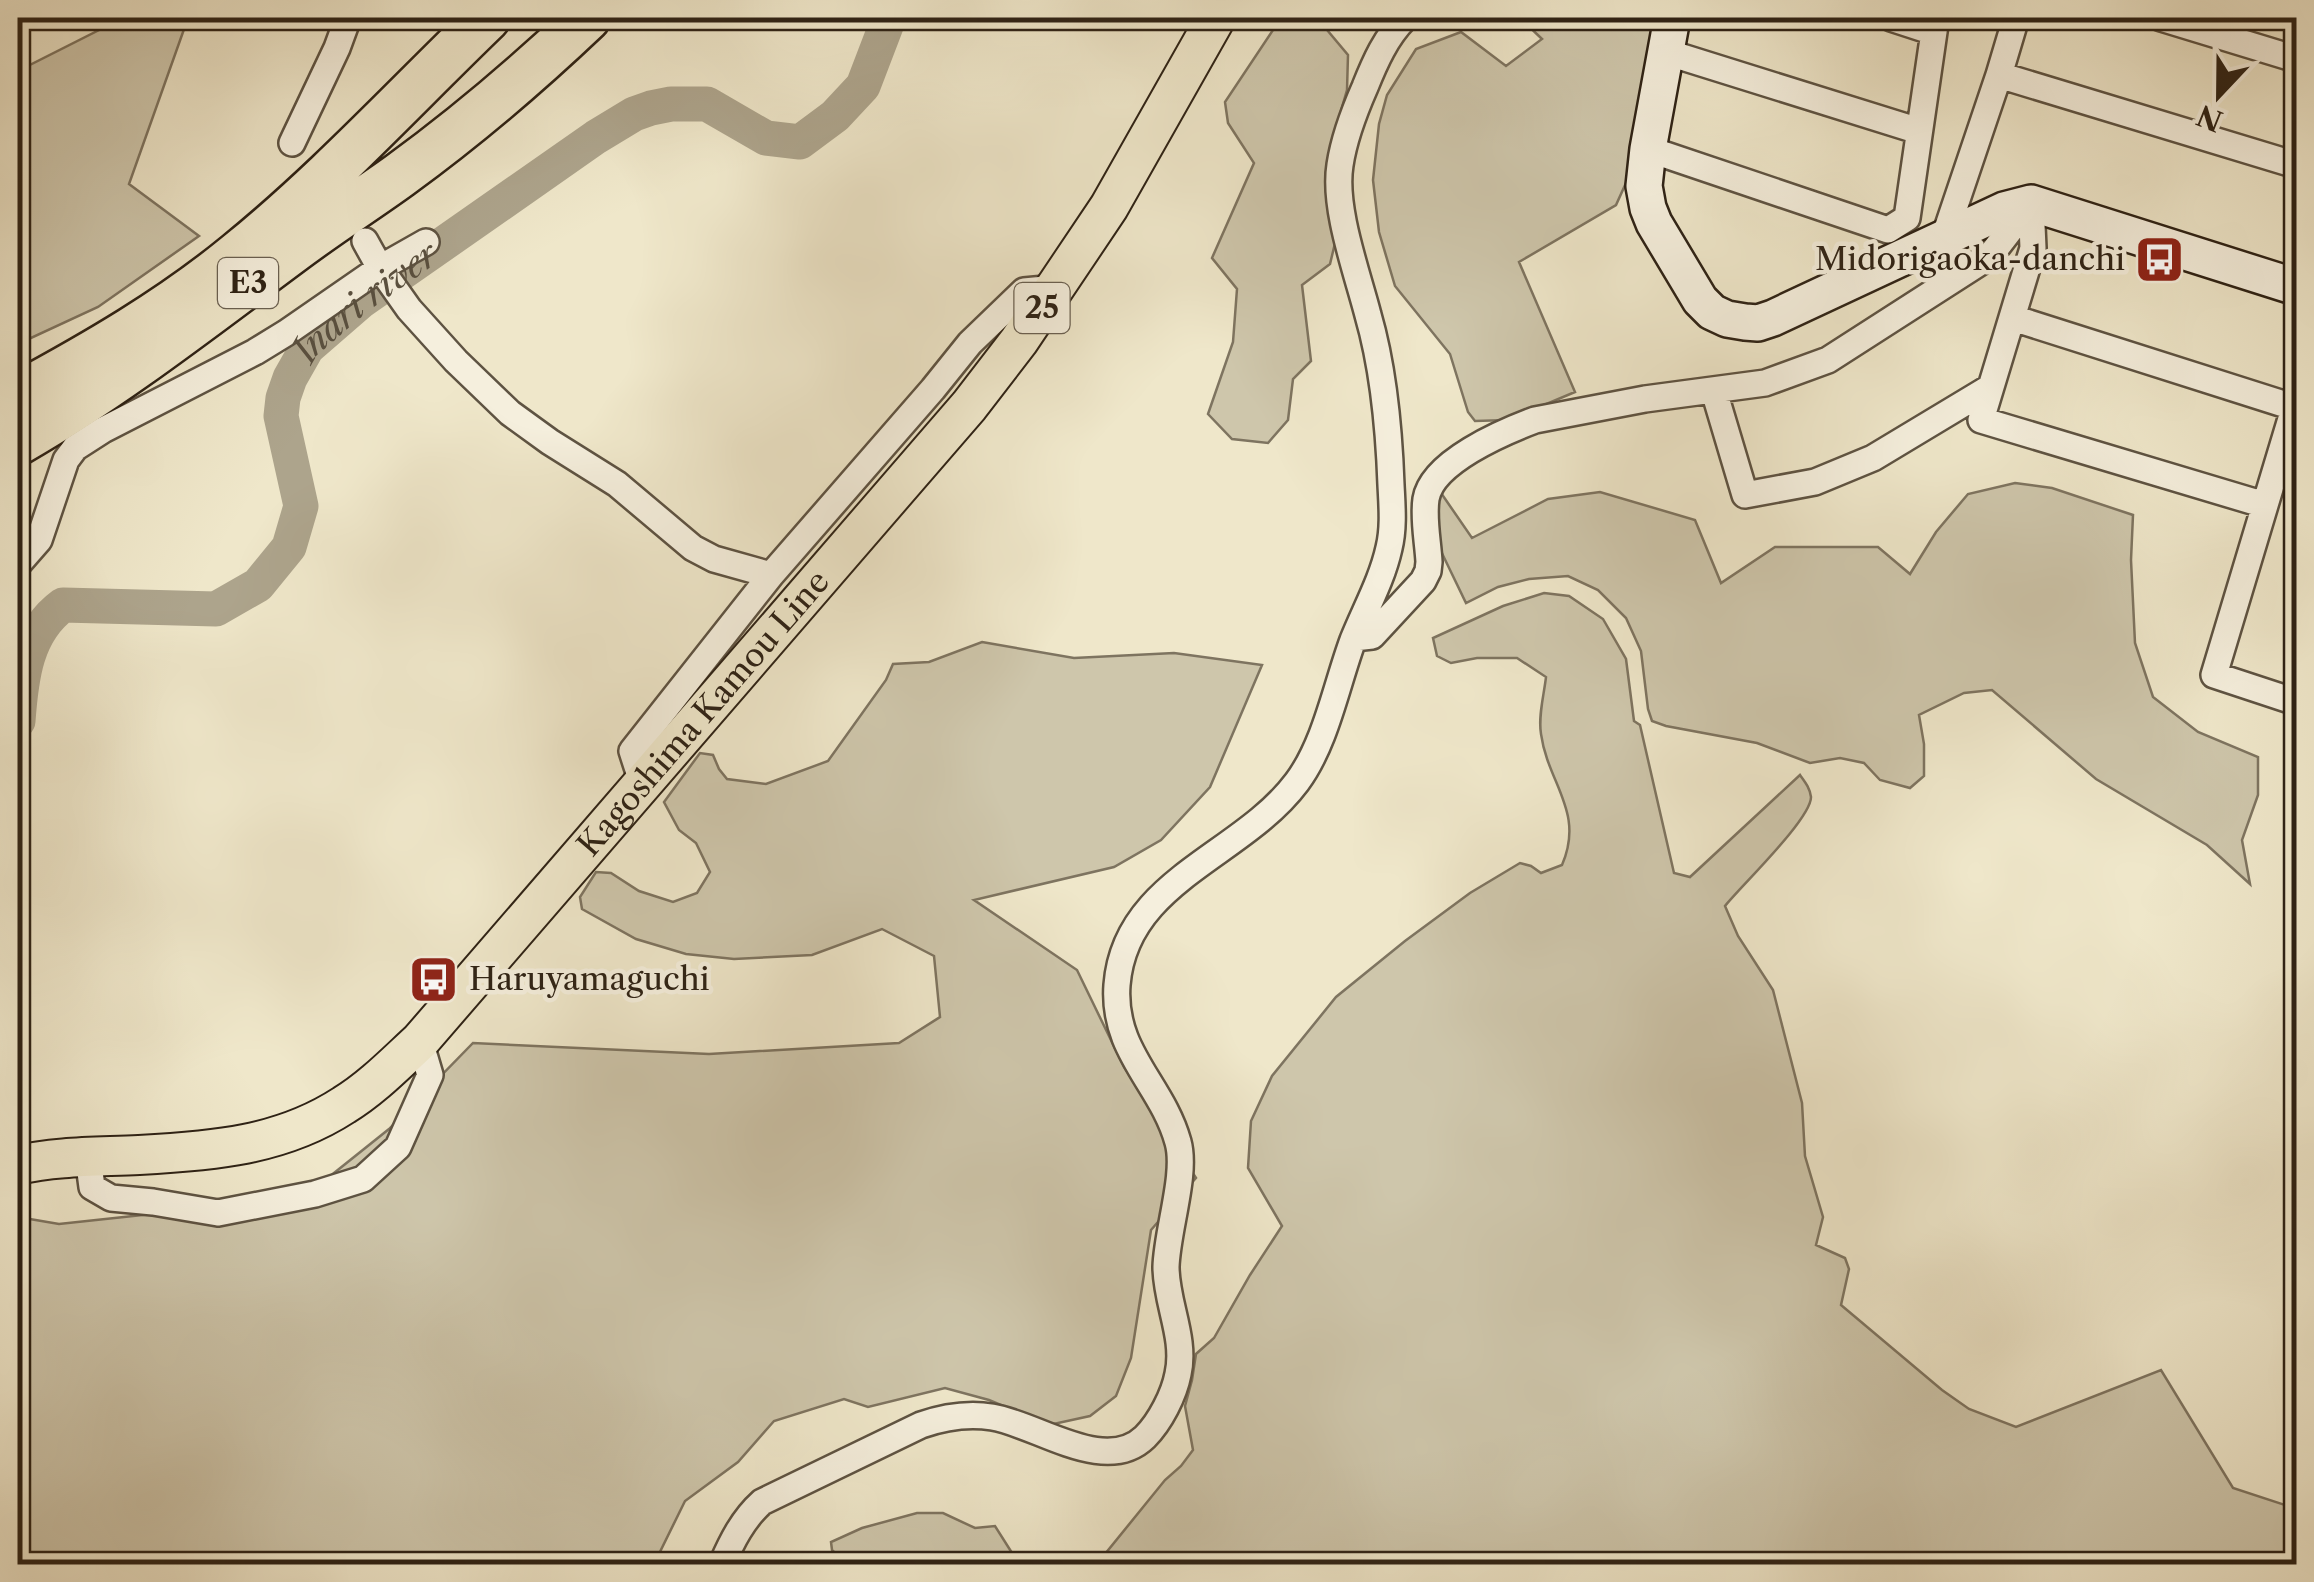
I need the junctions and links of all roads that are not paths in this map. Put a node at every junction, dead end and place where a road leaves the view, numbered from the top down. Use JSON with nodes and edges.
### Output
{"nodes":[{"id":1,"x":348,"y":18,"type":"edge"},
{"id":2,"x":487,"y":18,"type":"edge"},
{"id":3,"x":587,"y":18,"type":"edge"},
{"id":4,"x":1216,"y":18,"type":"edge"},
{"id":5,"x":1405,"y":18,"type":"edge"},
{"id":6,"x":1672,"y":18,"type":"edge"},
{"id":7,"x":1891,"y":18,"type":"edge"},
{"id":8,"x":2016,"y":18,"type":"edge"},
{"id":9,"x":2161,"y":18,"type":"edge"},
{"id":10,"x":1935,"y":25,"type":"edge"},
{"id":11,"x":1666,"y":52,"type":"junction"},
{"id":12,"x":2296,"y":59,"type":"edge"},
{"id":13,"x":2000,"y":75,"type":"junction"},
{"id":14,"x":1919,"y":132,"type":"junction"},
{"id":15,"x":292,"y":143,"type":"dead end"},
{"id":16,"x":1648,"y":149,"type":"junction"},
{"id":17,"x":2296,"y":165,"type":"edge"},
{"id":18,"x":2031,"y":203,"type":"junction"},
{"id":19,"x":1944,"y":238,"type":"junction"},
{"id":20,"x":365,"y":241,"type":"dead end"},
{"id":21,"x":426,"y":242,"type":"dead end"},
{"id":22,"x":380,"y":268,"type":"junction"},
{"id":23,"x":2296,"y":287,"type":"edge"},
{"id":24,"x":1056,"y":288,"type":"junction"},
{"id":25,"x":2013,"y":318,"type":"junction"},
{"id":26,"x":1991,"y":387,"type":"junction"},
{"id":27,"x":1714,"y":390,"type":"junction"},
{"id":28,"x":18,"y":395,"type":"edge"},
{"id":29,"x":2296,"y":406,"type":"edge"},
{"id":30,"x":18,"y":442,"type":"edge"},
{"id":31,"x":2265,"y":505,"type":"junction"},
{"id":32,"x":18,"y":564,"type":"edge"},
{"id":33,"x":772,"y":575,"type":"junction"},
{"id":34,"x":1354,"y":638,"type":"junction"},
{"id":35,"x":2296,"y":702,"type":"edge"},
{"id":36,"x":642,"y":782,"type":"junction"},
{"id":37,"x":420,"y":1040,"type":"junction"},
{"id":38,"x":88,"y":1158,"type":"junction"},
{"id":39,"x":18,"y":1165,"type":"edge"},
{"id":40,"x":722,"y":1564,"type":"edge"}],
"edges":[{"from":1,"to":15,"type":"street"},
{"from":2,"to":28,"type":"highway","number":"E3"},
{"from":3,"to":30,"type":"highway","number":"E3"},
{"from":4,"to":24,"type":"main road","name":"Kagoshima Kamou Line","number":"25"},
{"from":5,"to":34,"type":"street"},
{"from":6,"to":11,"type":"street"},
{"from":7,"to":10,"type":"street"},
{"from":8,"to":13,"type":"street"},
{"from":9,"to":12,"type":"street"},
{"from":10,"to":14,"type":"street"},
{"from":11,"to":14,"type":"street"},
{"from":11,"to":16,"type":"street"},
{"from":13,"to":17,"type":"street"},
{"from":13,"to":19,"type":"street"},
{"from":14,"to":16,"type":"street"},
{"from":16,"to":19,"type":"street"},
{"from":18,"to":19,"type":"street"},
{"from":18,"to":23,"type":"street"},
{"from":18,"to":25,"type":"street"},
{"from":18,"to":27,"type":"street"},
{"from":20,"to":22,"type":"street"},
{"from":21,"to":22,"type":"street"},
{"from":22,"to":32,"type":"street"},
{"from":22,"to":33,"type":"street"},
{"from":24,"to":33,"type":"street"},
{"from":24,"to":36,"type":"main road","name":"Kagoshima Kamou Line","number":"25"},
{"from":25,"to":26,"type":"street"},
{"from":25,"to":29,"type":"street"},
{"from":26,"to":27,"type":"street"},
{"from":26,"to":31,"type":"street"},
{"from":27,"to":34,"type":"street"},
{"from":29,"to":31,"type":"street"},
{"from":31,"to":35,"type":"street"},
{"from":33,"to":36,"type":"street"},
{"from":34,"to":40,"type":"street"},
{"from":36,"to":37,"type":"main road","name":"Kagoshima Kamou Line","number":"25"},
{"from":37,"to":38,"type":"main road","name":"Kagoshima Kamou Line","number":"25"},
{"from":37,"to":38,"type":"street"},
{"from":38,"to":39,"type":"main road","name":"Kagoshima Kamou Line","number":"25"}]}
